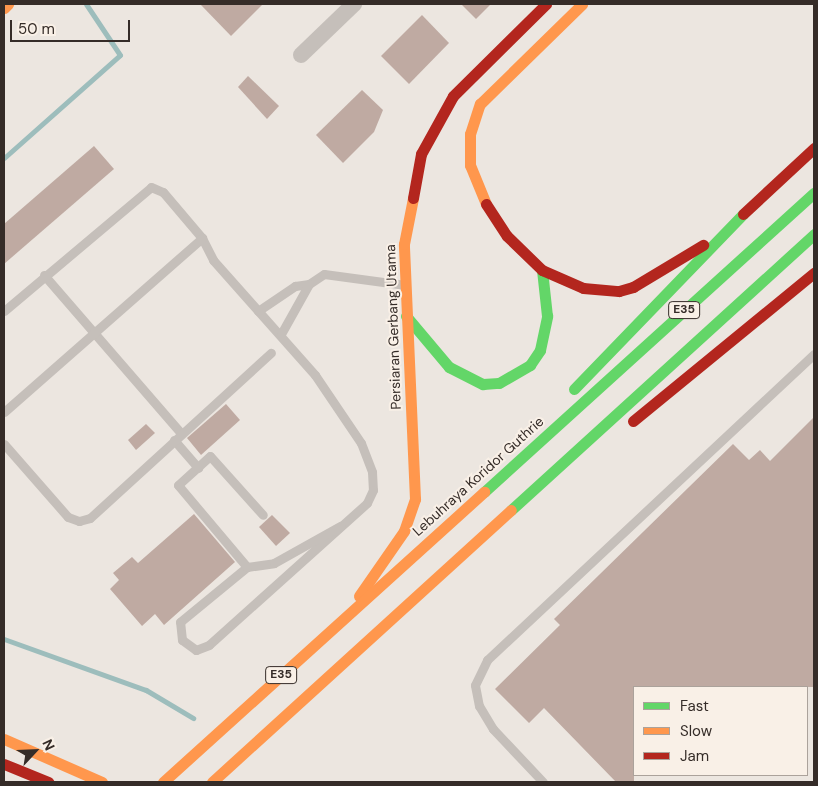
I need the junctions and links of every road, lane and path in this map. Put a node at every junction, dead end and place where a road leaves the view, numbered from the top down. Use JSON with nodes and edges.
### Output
{"nodes":[{"id":1,"x":8,"y":4,"type":"edge"},
{"id":2,"x":354,"y":4,"type":"edge"},
{"id":3,"x":546,"y":4,"type":"edge"},
{"id":4,"x":582,"y":4,"type":"edge"},
{"id":5,"x":4,"y":8,"type":"edge"},
{"id":6,"x":301,"y":55,"type":"dead end"},
{"id":7,"x":814,"y":148,"type":"edge"},
{"id":8,"x":814,"y":193,"type":"edge"},
{"id":9,"x":814,"y":234,"type":"edge"},
{"id":10,"x":202,"y":238,"type":"junction"},
{"id":11,"x":716,"y":239,"type":"junction"},
{"id":12,"x":542,"y":270,"type":"junction"},
{"id":13,"x":814,"y":273,"type":"edge"},
{"id":14,"x":44,"y":275,"type":"junction"},
{"id":15,"x":309,"y":284,"type":"junction"},
{"id":16,"x":405,"y":285,"type":"junction"},
{"id":17,"x":258,"y":310,"type":"junction"},
{"id":18,"x":4,"y":311,"type":"edge"},
{"id":19,"x":406,"y":316,"type":"junction"},
{"id":20,"x":93,"y":332,"type":"junction"},
{"id":21,"x":280,"y":334,"type":"junction"},
{"id":22,"x":271,"y":353,"type":"dead end"},
{"id":23,"x":814,"y":354,"type":"edge"},
{"id":24,"x":4,"y":412,"type":"edge"},
{"id":25,"x":554,"y":428,"type":"junction"},
{"id":26,"x":622,"y":430,"type":"dead end"},
{"id":27,"x":182,"y":433,"type":"junction"},
{"id":28,"x":174,"y":440,"type":"junction"},
{"id":29,"x":4,"y":444,"type":"edge"},
{"id":30,"x":601,"y":446,"type":"dead end"},
{"id":31,"x":564,"y":461,"type":"junction"},
{"id":32,"x":198,"y":468,"type":"junction"},
{"id":33,"x":263,"y":515,"type":"dead end"},
{"id":34,"x":340,"y":526,"type":"junction"},
{"id":35,"x":247,"y":567,"type":"junction"},
{"id":36,"x":344,"y":618,"type":"junction"},
{"id":37,"x":4,"y":739,"type":"edge"},
{"id":38,"x":4,"y":764,"type":"edge"},
{"id":39,"x":48,"y":782,"type":"edge"},
{"id":40,"x":102,"y":782,"type":"edge"},
{"id":41,"x":163,"y":782,"type":"edge"},
{"id":42,"x":212,"y":782,"type":"edge"},
{"id":43,"x":543,"y":782,"type":"edge"}],
"edges":[{"from":1,"to":5,"type":"main road"},
{"from":2,"to":6,"type":"street"},
{"from":3,"to":16,"type":"main road","name":"Persiaran Gerbang Utama"},
{"from":4,"to":12,"type":"main road"},
{"from":7,"to":11,"type":"main road"},
{"from":8,"to":25,"type":"main road","name":"Lebuhraya Koridor Guthrie","number":"E35"},
{"from":9,"to":31,"type":"main road","number":"E35"},
{"from":10,"to":14,"type":"lane"},
{"from":10,"to":17,"type":"lane"},
{"from":10,"to":20,"type":"lane"},
{"from":11,"to":12,"type":"main road"},
{"from":11,"to":25,"type":"main road"},
{"from":12,"to":19,"type":"main road"},
{"from":13,"to":26,"type":"main road"},
{"from":14,"to":18,"type":"lane"},
{"from":14,"to":20,"type":"lane"},
{"from":15,"to":16,"type":"lane"},
{"from":15,"to":17,"type":"lane"},
{"from":15,"to":21,"type":"lane"},
{"from":16,"to":19,"type":"main road","name":"Persiaran Gerbang Utama"},
{"from":17,"to":21,"type":"lane"},
{"from":19,"to":36,"type":"main road","name":"Persiaran Gerbang Utama"},
{"from":20,"to":24,"type":"lane"},
{"from":20,"to":27,"type":"lane"},
{"from":21,"to":34,"type":"lane"},
{"from":22,"to":27,"type":"lane"},
{"from":23,"to":43,"type":"lane"},
{"from":25,"to":36,"type":"main road","name":"Lebuhraya Koridor Guthrie","number":"E35"},
{"from":27,"to":28,"type":"lane"},
{"from":28,"to":29,"type":"lane"},
{"from":28,"to":32,"type":"lane"},
{"from":30,"to":31,"type":"main road"},
{"from":31,"to":42,"type":"main road","number":"E35"},
{"from":32,"to":33,"type":"lane"},
{"from":32,"to":35,"type":"lane"},
{"from":34,"to":35,"type":"lane"},
{"from":34,"to":35,"type":"lane"},
{"from":36,"to":41,"type":"main road","name":"Lebuhraya Koridor Guthrie","number":"E35"},
{"from":37,"to":40,"type":"main road"},
{"from":38,"to":39,"type":"main road"}]}
